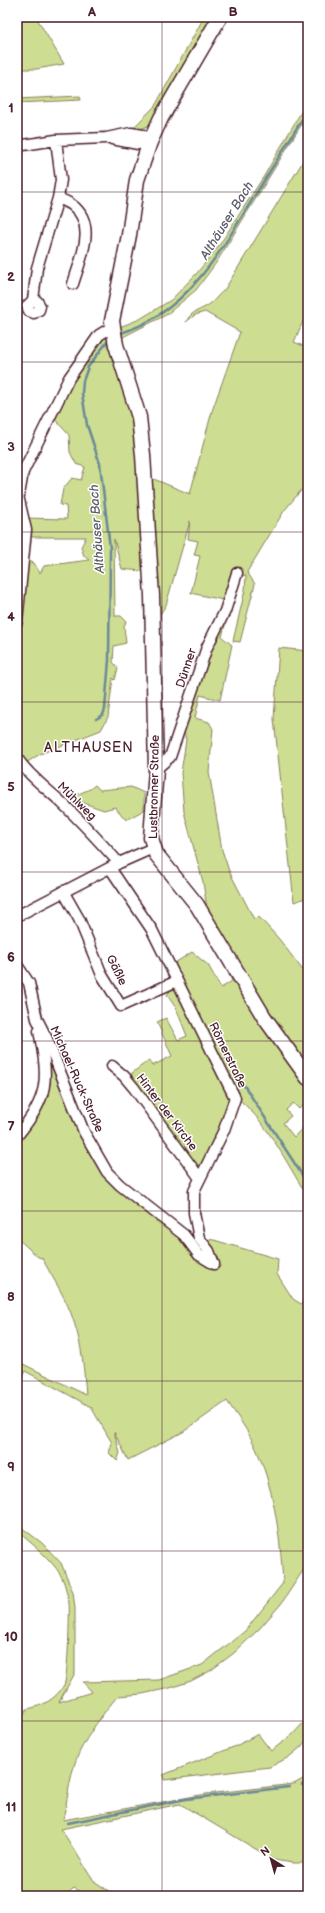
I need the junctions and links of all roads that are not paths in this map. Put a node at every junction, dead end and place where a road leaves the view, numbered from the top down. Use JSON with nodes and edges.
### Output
{"nodes":[{"id":1,"x":220,"y":17,"type":"edge"},
{"id":2,"x":56,"y":140,"type":"junction"},
{"id":3,"x":150,"y":142,"type":"junction"},
{"id":4,"x":17,"y":146,"type":"edge"},
{"id":5,"x":58,"y":198,"type":"junction"},
{"id":6,"x":73,"y":284,"type":"dead end"},
{"id":7,"x":33,"y":300,"type":"dead end"},
{"id":8,"x":112,"y":326,"type":"junction"},
{"id":9,"x":18,"y":503,"type":"edge"},
{"id":10,"x":237,"y":573,"type":"dead end"},
{"id":11,"x":17,"y":622,"type":"edge"},
{"id":12,"x":18,"y":760,"type":"edge"},
{"id":13,"x":156,"y":769,"type":"junction"},
{"id":14,"x":153,"y":848,"type":"junction"},
{"id":15,"x":114,"y":865,"type":"junction"},
{"id":16,"x":63,"y":891,"type":"junction"},
{"id":17,"x":17,"y":916,"type":"edge"},
{"id":18,"x":17,"y":965,"type":"edge"},
{"id":19,"x":177,"y":981,"type":"junction"},
{"id":20,"x":37,"y":1019,"type":"junction"},
{"id":21,"x":112,"y":1066,"type":"dead end"},
{"id":22,"x":308,"y":1078,"type":"edge"},
{"id":23,"x":17,"y":1136,"type":"edge"},
{"id":24,"x":199,"y":1177,"type":"junction"},
{"id":25,"x":214,"y":1264,"type":"joint"}],
"edges":[{"from":1,"to":3,"type":"street"},
{"from":2,"to":3,"type":"street"},
{"from":2,"to":4,"type":"street"},
{"from":2,"to":5,"type":"street"},
{"from":3,"to":8,"type":"street"},
{"from":5,"to":6,"type":"street"},
{"from":5,"to":7,"type":"street"},
{"from":8,"to":9,"type":"street"},
{"from":8,"to":13,"type":"street","name":"Lustbronner Straße"},
{"from":9,"to":11,"type":"street"},
{"from":10,"to":13,"type":"street","name":"Dünner"},
{"from":12,"to":15,"type":"street","name":"Mühlweg"},
{"from":13,"to":14,"type":"street","name":"Lustbronner Straße"},
{"from":14,"to":15,"type":"street"},
{"from":14,"to":22,"type":"street","name":"Lustbronner Straße"},
{"from":15,"to":16,"type":"street"},
{"from":15,"to":19,"type":"street","name":"Römerstraße"},
{"from":16,"to":17,"type":"street"},
{"from":16,"to":19,"type":"street","name":"Gäßle"},
{"from":18,"to":20,"type":"street","name":"Michael-Ruck-Straße"},
{"from":19,"to":24,"type":"street","name":"Römerstraße"},
{"from":20,"to":23,"type":"street","name":"Michael-Ruck-Straße"},
{"from":20,"to":25,"type":"street","name":"Michael-Ruck-Straße"},
{"from":21,"to":24,"type":"street","name":"Hinter der Kirche"},
{"from":24,"to":25,"type":"street","name":"Römerstraße"}]}
